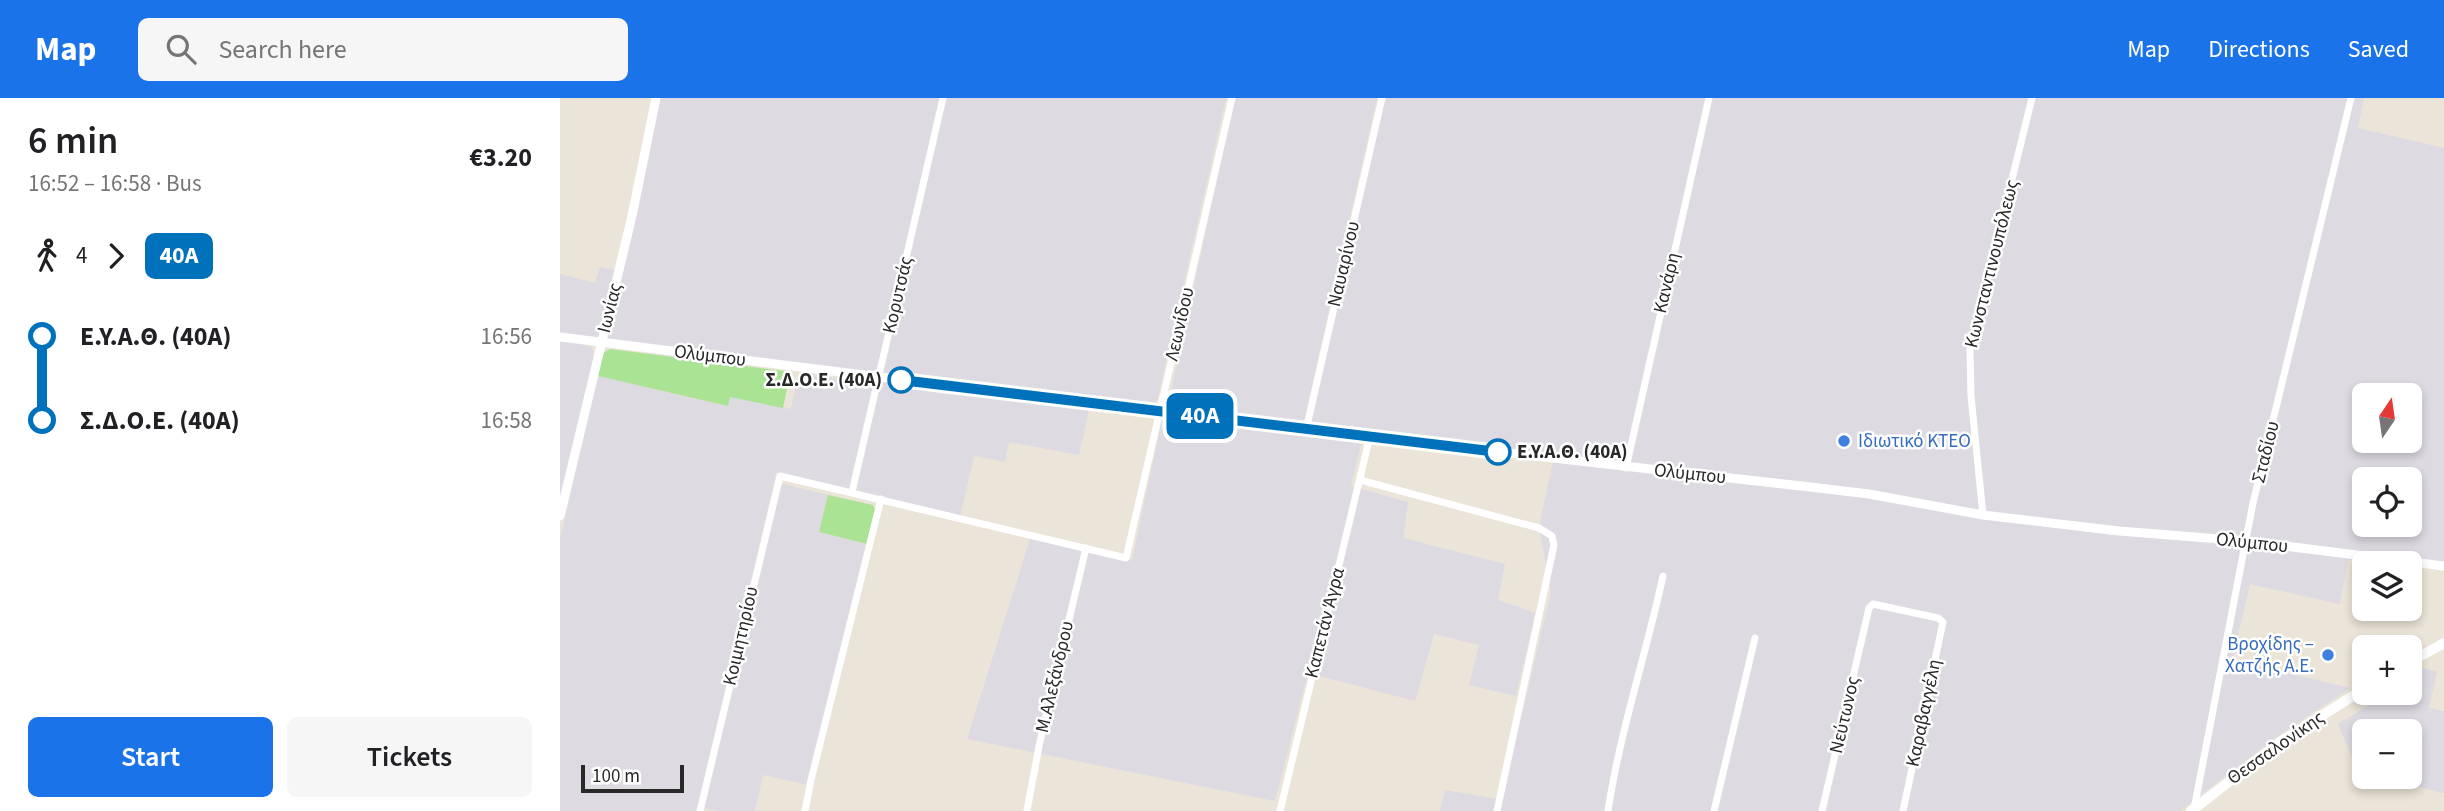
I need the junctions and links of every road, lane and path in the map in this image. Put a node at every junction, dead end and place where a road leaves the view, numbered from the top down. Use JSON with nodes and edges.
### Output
{"nodes":[{"id":1,"x":656,"y":98,"type":"edge"},
{"id":2,"x":943,"y":98,"type":"edge"},
{"id":3,"x":1232,"y":98,"type":"edge"},
{"id":4,"x":1382,"y":98,"type":"edge"},
{"id":5,"x":1709,"y":98,"type":"edge"},
{"id":6,"x":2032,"y":98,"type":"edge"},
{"id":7,"x":2351,"y":98,"type":"edge"},
{"id":8,"x":560,"y":337,"type":"edge"},
{"id":9,"x":602,"y":343,"type":"junction"},
{"id":10,"x":879,"y":377,"type":"junction"},
{"id":11,"x":1161,"y":411,"type":"junction"},
{"id":12,"x":1306,"y":430,"type":"junction"},
{"id":13,"x":1370,"y":436,"type":"junction"},
{"id":14,"x":1626,"y":468,"type":"junction"},
{"id":15,"x":1360,"y":480,"type":"junction"},
{"id":16,"x":852,"y":492,"type":"junction"},
{"id":17,"x":881,"y":499,"type":"junction"},
{"id":18,"x":1983,"y":515,"type":"junction"},
{"id":19,"x":560,"y":516,"type":"edge"},
{"id":20,"x":2245,"y":541,"type":"junction"},
{"id":21,"x":1086,"y":548,"type":"junction"},
{"id":22,"x":2444,"y":566,"type":"edge"},
{"id":23,"x":1663,"y":576,"type":"dead end"},
{"id":24,"x":1867,"y":618,"type":"joint"},
{"id":25,"x":1755,"y":638,"type":"dead end"},
{"id":26,"x":2444,"y":643,"type":"edge"},
{"id":27,"x":2422,"y":655,"type":"edge"},
{"id":28,"x":2352,"y":697,"type":"edge"},
{"id":29,"x":1027,"y":809,"type":"edge"},
{"id":30,"x":2192,"y":810,"type":"edge"},
{"id":31,"x":700,"y":811,"type":"edge"},
{"id":32,"x":805,"y":811,"type":"edge"},
{"id":33,"x":1280,"y":811,"type":"edge"},
{"id":34,"x":1497,"y":811,"type":"edge"},
{"id":35,"x":1608,"y":811,"type":"edge"},
{"id":36,"x":1714,"y":811,"type":"edge"},
{"id":37,"x":1822,"y":811,"type":"edge"},
{"id":38,"x":1903,"y":811,"type":"edge"}],
"edges":[{"from":1,"to":9,"type":"street","name":"Ιωνίας"},
{"from":2,"to":10,"type":"street","name":"Κορυτσάς"},
{"from":3,"to":11,"type":"street","name":"Λεωνίδου"},
{"from":4,"to":12,"type":"street","name":"Ναυαρίνου"},
{"from":5,"to":14,"type":"street","name":"Κανάρη"},
{"from":6,"to":18,"type":"street","name":"Κωνσταντινουπόλεως"},
{"from":7,"to":20,"type":"street","name":"Σταδίου"},
{"from":8,"to":9,"type":"street","name":"Ολύμπου"},
{"from":9,"to":10,"type":"street","name":"Ολύμπου"},
{"from":9,"to":19,"type":"street","name":"Ιωνίας"},
{"from":10,"to":11,"type":"street","name":"Ολύμπου"},
{"from":10,"to":16,"type":"street","name":"Κορυτσάς"},
{"from":11,"to":12,"type":"street","name":"Ολύμπου"},
{"from":11,"to":21,"type":"street","name":"Λεωνίδου"},
{"from":12,"to":13,"type":"street","name":"Ολύμπου"},
{"from":13,"to":14,"type":"street","name":"Ολύμπου"},
{"from":13,"to":15,"type":"street","name":"Καπετάν Άγρα"},
{"from":14,"to":18,"type":"street","name":"Ολύμπου"},
{"from":15,"to":33,"type":"street","name":"Καπετάν Άγρα"},
{"from":15,"to":34,"type":"street"},
{"from":16,"to":17,"type":"street"},
{"from":16,"to":31,"type":"street","name":"Κοιμητηρίου"},
{"from":17,"to":21,"type":"street"},
{"from":17,"to":32,"type":"street"},
{"from":18,"to":20,"type":"street","name":"Ολύμπου"},
{"from":20,"to":22,"type":"street","name":"Ολύμπου"},
{"from":20,"to":30,"type":"street","name":"Σταδίου"},
{"from":21,"to":29,"type":"street","name":"Μ.Αλεξάνδρου"},
{"from":23,"to":35,"type":"street"},
{"from":24,"to":37,"type":"street","name":"Νεύτωνος"},
{"from":24,"to":38,"type":"street","name":"Καραβαγγέλη"},
{"from":25,"to":36,"type":"street"},
{"from":26,"to":27,"type":"main road"},
{"from":28,"to":30,"type":"main road","name":"Θεσσαλονίκης"}]}
